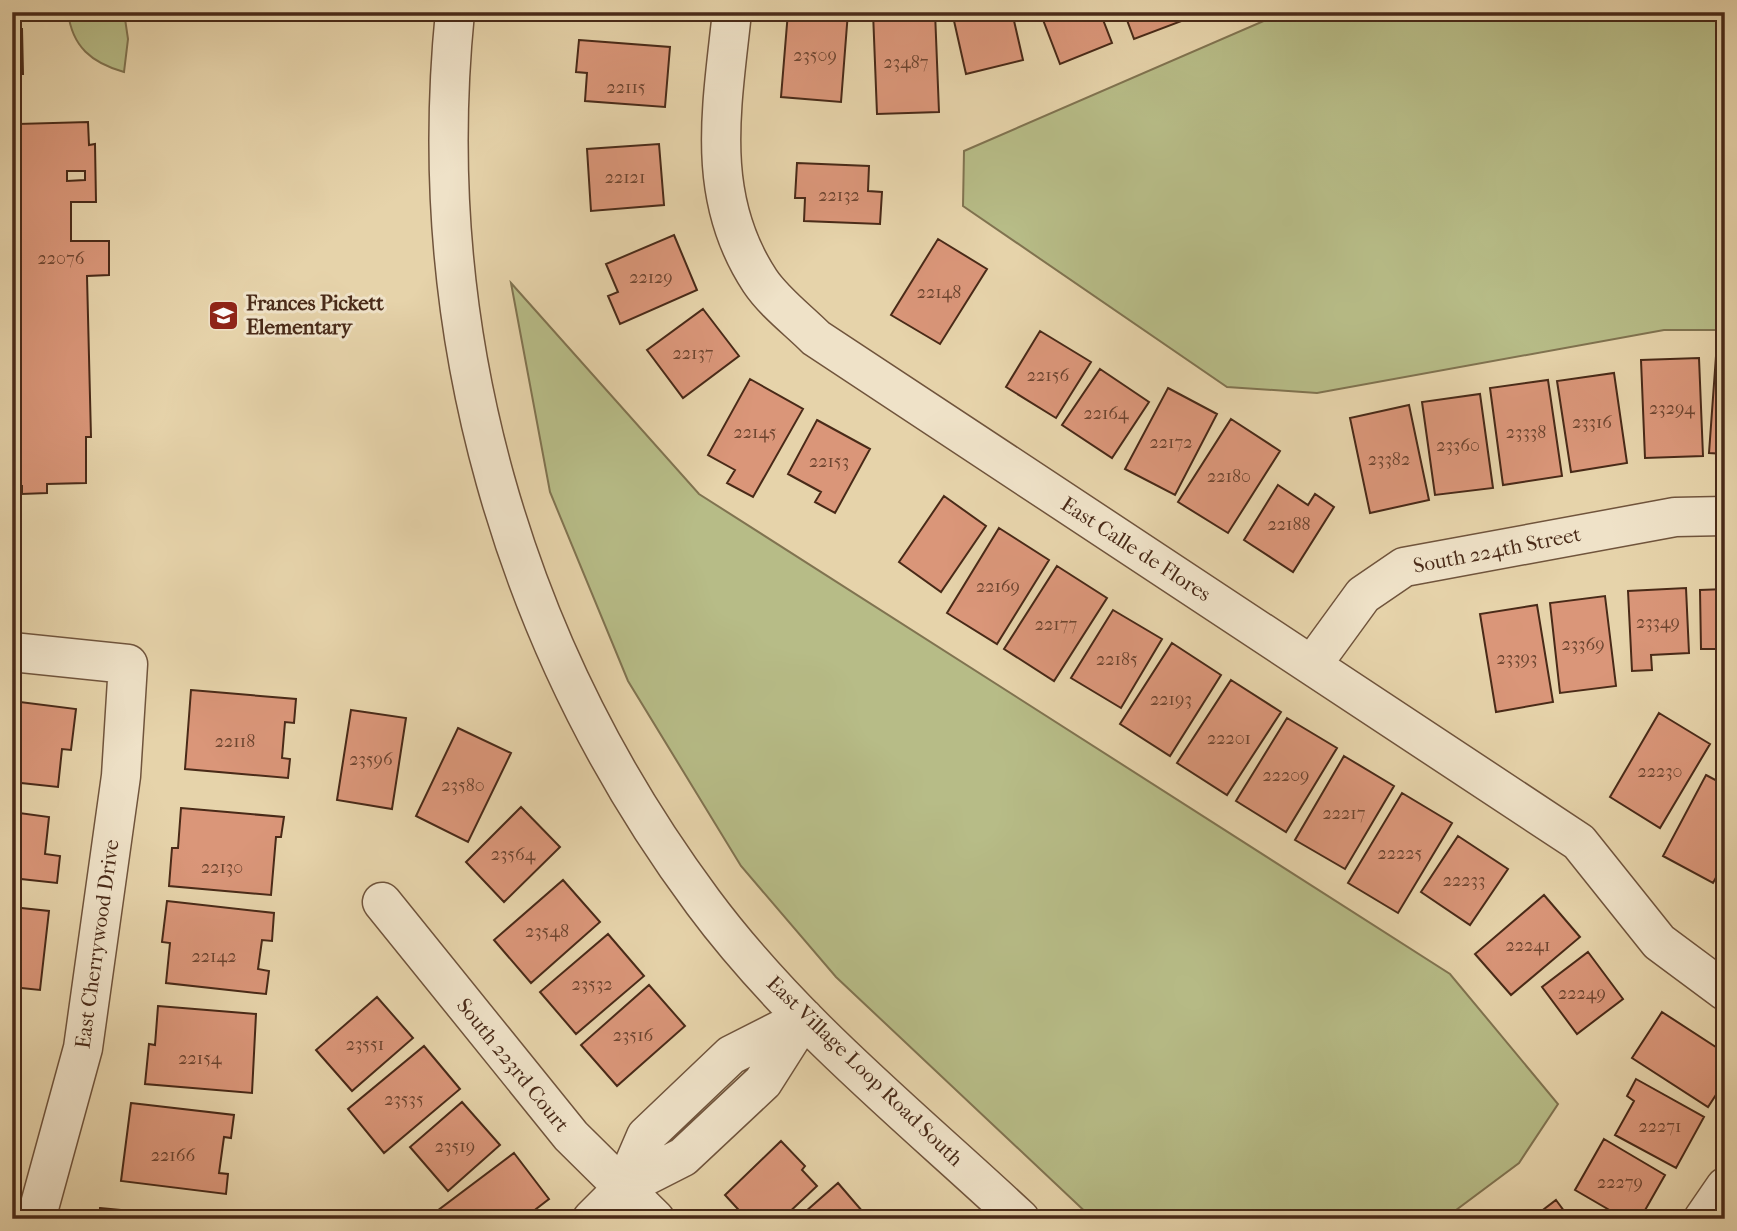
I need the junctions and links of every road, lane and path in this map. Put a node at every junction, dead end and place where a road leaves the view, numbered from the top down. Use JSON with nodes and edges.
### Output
{"nodes":[{"id":1,"x":456,"y":12,"type":"edge"},
{"id":2,"x":732,"y":12,"type":"edge"},
{"id":3,"x":1725,"y":516,"type":"edge"},
{"id":4,"x":12,"y":652,"type":"edge"},
{"id":5,"x":1312,"y":666,"type":"junction"},
{"id":6,"x":382,"y":902,"type":"dead end"},
{"id":7,"x":1725,"y":991,"type":"edge"},
{"id":8,"x":804,"y":1018,"type":"junction"},
{"id":9,"x":624,"y":1186,"type":"junction"},
{"id":10,"x":1725,"y":1187,"type":"edge"},
{"id":11,"x":36,"y":1219,"type":"edge"},
{"id":12,"x":592,"y":1219,"type":"edge"},
{"id":13,"x":654,"y":1219,"type":"edge"},
{"id":14,"x":1020,"y":1219,"type":"edge"},
{"id":15,"x":1703,"y":1219,"type":"edge"}],
"edges":[{"from":1,"to":8,"type":"street","name":"East Village Loop Road South"},
{"from":2,"to":5,"type":"street","name":"East Calle de Flores"},
{"from":3,"to":5,"type":"street","name":"South 224th Street"},
{"from":4,"to":11,"type":"street","name":"East Cherrywood Drive"},
{"from":5,"to":7,"type":"street","name":"East Calle de Flores"},
{"from":6,"to":9,"type":"street","name":"South 223rd Court"},
{"from":8,"to":9,"type":"street"},
{"from":8,"to":14,"type":"street","name":"East Village Loop Road South"},
{"from":9,"to":12,"type":"street"},
{"from":9,"to":13,"type":"street","name":"South 223rd Court"},
{"from":10,"to":15,"type":"street"}]}
